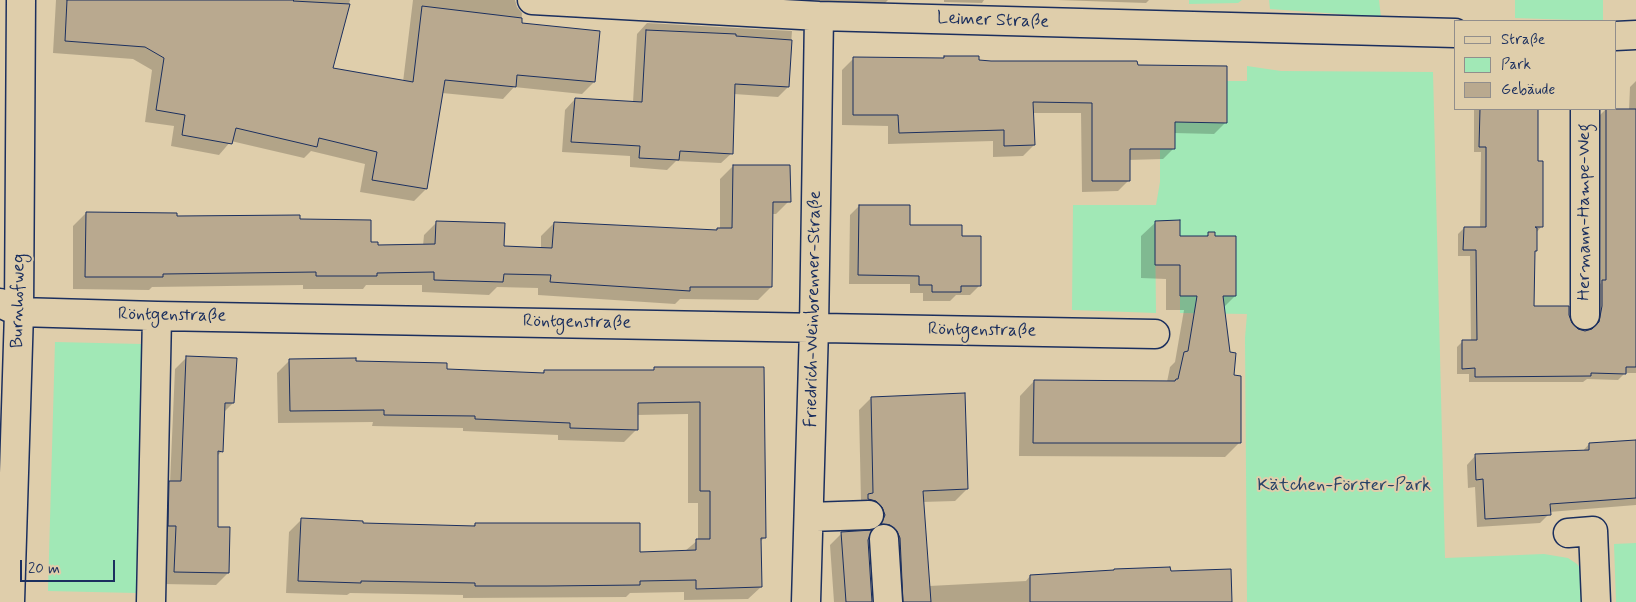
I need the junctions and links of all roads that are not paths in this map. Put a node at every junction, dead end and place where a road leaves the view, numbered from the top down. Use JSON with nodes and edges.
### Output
{"nodes":[{"id":1,"x":21,"y":0,"type":"edge"},
{"id":2,"x":532,"y":0,"type":"edge"},
{"id":3,"x":920,"y":9,"type":"edge"},
{"id":4,"x":819,"y":16,"type":"junction"},
{"id":5,"x":1454,"y":33,"type":"edge"},
{"id":6,"x":1636,"y":35,"type":"edge"},
{"id":7,"x":1616,"y":36,"type":"edge"},
{"id":8,"x":1585,"y":110,"type":"edge"},
{"id":9,"x":10,"y":308,"type":"edge"},
{"id":10,"x":1585,"y":315,"type":"dead end"},
{"id":11,"x":157,"y":316,"type":"junction"},
{"id":12,"x":814,"y":328,"type":"junction"},
{"id":13,"x":1155,"y":334,"type":"dead end"},
{"id":14,"x":869,"y":515,"type":"dead end"},
{"id":15,"x":809,"y":517,"type":"junction"},
{"id":16,"x":1568,"y":533,"type":"dead end"},
{"id":17,"x":884,"y":539,"type":"dead end"},
{"id":18,"x":10,"y":602,"type":"edge"},
{"id":19,"x":151,"y":602,"type":"edge"},
{"id":20,"x":806,"y":602,"type":"edge"},
{"id":21,"x":888,"y":602,"type":"edge"},
{"id":22,"x":1596,"y":602,"type":"edge"}],
"edges":[{"from":1,"to":9,"type":"street","name":"Burnhofweg"},
{"from":2,"to":4,"type":"street","name":"Leimer Straße"},
{"from":3,"to":4,"type":"street","name":"Leimer Straße"},
{"from":3,"to":5,"type":"street","name":"Leimer Straße"},
{"from":4,"to":12,"type":"street","name":"Friedrich-Weinbrenner-Straße"},
{"from":6,"to":7,"type":"street"},
{"from":8,"to":10,"type":"street","name":"Hermann-Hampe-Weg"},
{"from":9,"to":11,"type":"street","name":"Röntgenstraße"},
{"from":9,"to":18,"type":"street","name":"Burnhofweg"},
{"from":11,"to":12,"type":"street","name":"Röntgenstraße"},
{"from":11,"to":19,"type":"street"},
{"from":12,"to":13,"type":"street","name":"Röntgenstraße"},
{"from":12,"to":15,"type":"street","name":"Friedrich-Weinbrenner-Straße"},
{"from":14,"to":15,"type":"street"},
{"from":15,"to":20,"type":"street","name":"Friedrich-Weinbrenner-Straße"},
{"from":16,"to":22,"type":"street"},
{"from":17,"to":21,"type":"street"}]}
